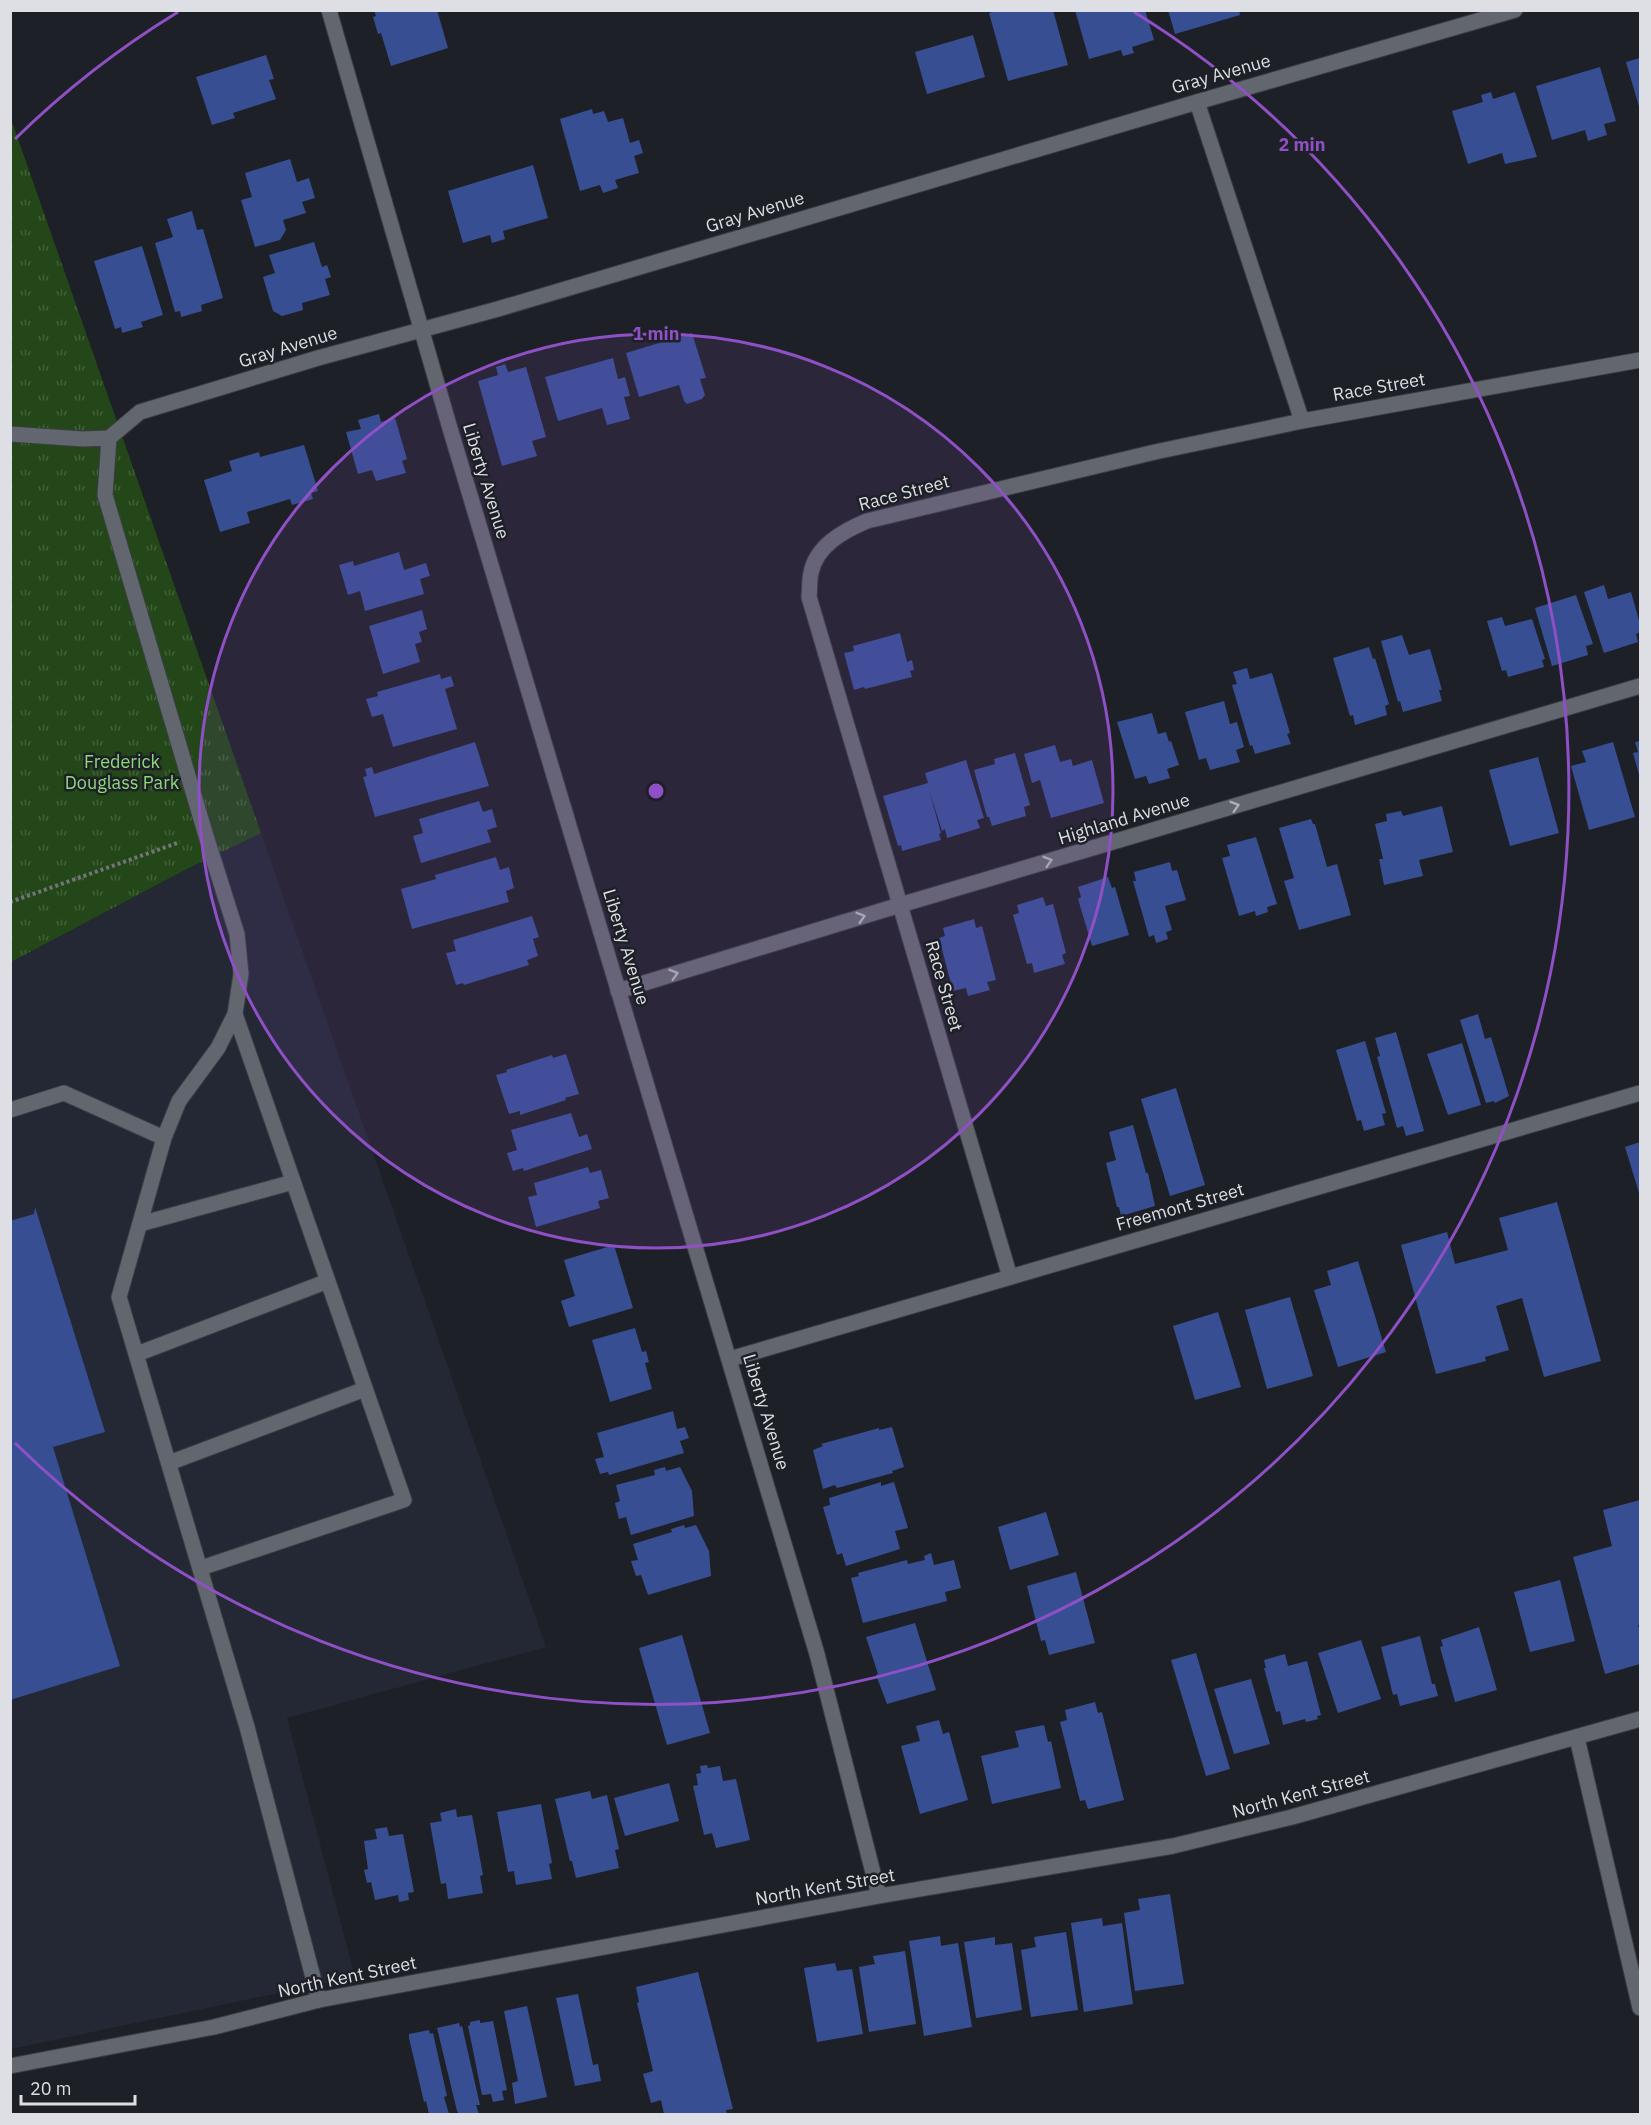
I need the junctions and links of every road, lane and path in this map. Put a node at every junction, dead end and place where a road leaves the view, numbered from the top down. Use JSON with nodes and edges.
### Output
{"nodes":[{"id":1,"x":329,"y":10,"type":"edge"},
{"id":2,"x":1515,"y":10,"type":"edge"},
{"id":3,"x":1197,"y":102,"type":"junction"},
{"id":4,"x":420,"y":329,"type":"junction"},
{"id":5,"x":1641,"y":360,"type":"edge"},
{"id":6,"x":1302,"y":421,"type":"junction"},
{"id":7,"x":10,"y":434,"type":"edge"},
{"id":8,"x":109,"y":438,"type":"junction"},
{"id":9,"x":1641,"y":686,"type":"edge"},
{"id":10,"x":206,"y":836,"type":"junction"},
{"id":11,"x":10,"y":902,"type":"edge"},
{"id":12,"x":900,"y":905,"type":"junction"},
{"id":13,"x":618,"y":991,"type":"junction"},
{"id":14,"x":235,"y":1014,"type":"junction"},
{"id":15,"x":1641,"y":1093,"type":"edge"},
{"id":16,"x":10,"y":1110,"type":"edge"},
{"id":17,"x":164,"y":1138,"type":"junction"},
{"id":18,"x":293,"y":1182,"type":"junction"},
{"id":19,"x":140,"y":1224,"type":"junction"},
{"id":20,"x":1010,"y":1277,"type":"junction"},
{"id":21,"x":328,"y":1281,"type":"junction"},
{"id":22,"x":136,"y":1354,"type":"junction"},
{"id":23,"x":730,"y":1359,"type":"junction"},
{"id":24,"x":365,"y":1389,"type":"junction"},
{"id":25,"x":169,"y":1462,"type":"junction"},
{"id":26,"x":201,"y":1568,"type":"junction"},
{"id":27,"x":1641,"y":1719,"type":"edge"},
{"id":28,"x":1577,"y":1738,"type":"junction"},
{"id":29,"x":879,"y":1896,"type":"junction"},
{"id":30,"x":319,"y":2000,"type":"junction"},
{"id":31,"x":1641,"y":2008,"type":"edge"},
{"id":32,"x":10,"y":2066,"type":"edge"}],
"edges":[{"from":1,"to":4,"type":"street","name":"Liberty Avenue"},
{"from":2,"to":3,"type":"street","name":"Gray Avenue"},
{"from":3,"to":4,"type":"street","name":"Gray Avenue"},
{"from":3,"to":6,"type":"street"},
{"from":4,"to":8,"type":"street","name":"Gray Avenue"},
{"from":4,"to":13,"type":"street","name":"Liberty Avenue"},
{"from":5,"to":6,"type":"street","name":"Race Street"},
{"from":6,"to":12,"type":"street","name":"Race Street"},
{"from":7,"to":8,"type":"street"},
{"from":8,"to":10,"type":"street"},
{"from":12,"to":9,"type":"street","name":"Highland Avenue","one_way":true},
{"from":10,"to":11,"type":"path"},
{"from":10,"to":14,"type":"street"},
{"from":13,"to":12,"type":"street","name":"Highland Avenue","one_way":true},
{"from":12,"to":20,"type":"street","name":"Race Street"},
{"from":13,"to":23,"type":"street","name":"Liberty Avenue"},
{"from":14,"to":17,"type":"street"},
{"from":14,"to":18,"type":"street"},
{"from":15,"to":20,"type":"street","name":"Freemont Street"},
{"from":16,"to":17,"type":"street"},
{"from":17,"to":19,"type":"street"},
{"from":18,"to":19,"type":"street"},
{"from":18,"to":21,"type":"street"},
{"from":19,"to":22,"type":"street"},
{"from":20,"to":23,"type":"street","name":"Freemont Street"},
{"from":21,"to":22,"type":"street"},
{"from":21,"to":24,"type":"street"},
{"from":22,"to":25,"type":"street"},
{"from":23,"to":29,"type":"street","name":"Liberty Avenue"},
{"from":24,"to":25,"type":"street"},
{"from":24,"to":26,"type":"street"},
{"from":25,"to":26,"type":"street"},
{"from":26,"to":30,"type":"street"},
{"from":27,"to":28,"type":"street","name":"North Kent Street"},
{"from":28,"to":29,"type":"street","name":"North Kent Street"},
{"from":28,"to":31,"type":"street"},
{"from":29,"to":30,"type":"street","name":"North Kent Street"},
{"from":30,"to":32,"type":"street","name":"North Kent Street"}]}
